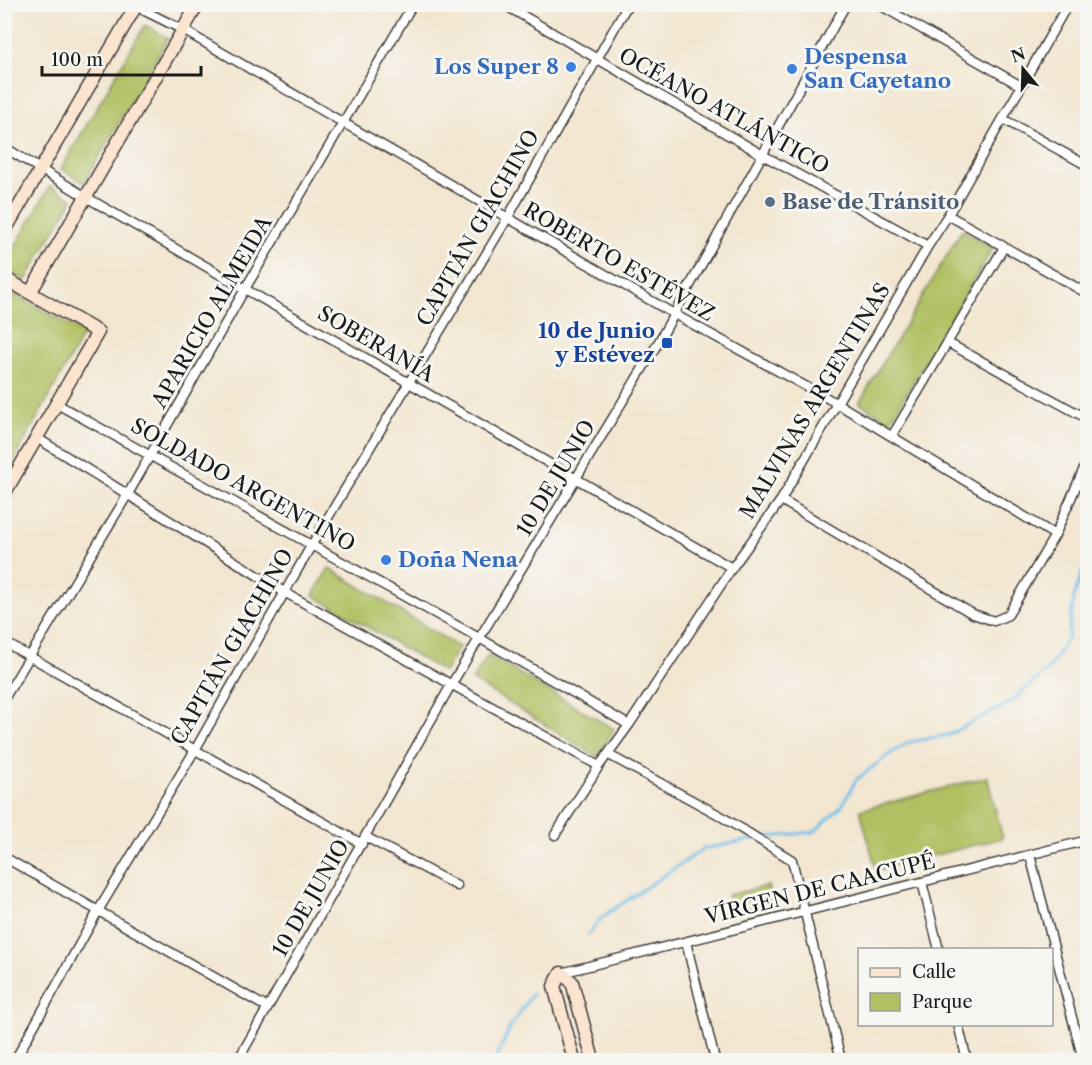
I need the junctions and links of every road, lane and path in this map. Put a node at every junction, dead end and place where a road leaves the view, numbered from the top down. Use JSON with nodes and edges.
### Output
{"nodes":[{"id":1,"x":198,"y":4,"type":"edge"},
{"id":2,"x":413,"y":4,"type":"edge"},
{"id":3,"x":503,"y":4,"type":"edge"},
{"id":4,"x":628,"y":4,"type":"edge"},
{"id":5,"x":846,"y":4,"type":"edge"},
{"id":6,"x":878,"y":4,"type":"edge"},
{"id":7,"x":1068,"y":4,"type":"edge"},
{"id":8,"x":135,"y":5,"type":"edge"},
{"id":9,"x":183,"y":30,"type":"junction"},
{"id":10,"x":596,"y":59,"type":"junction"},
{"id":11,"x":1021,"y":86,"type":"junction"},
{"id":12,"x":1004,"y":119,"type":"junction"},
{"id":13,"x":342,"y":123,"type":"junction"},
{"id":14,"x":4,"y":147,"type":"edge"},
{"id":15,"x":761,"y":154,"type":"junction"},
{"id":16,"x":1088,"y":166,"type":"edge"},
{"id":17,"x":42,"y":168,"type":"junction"},
{"id":18,"x":86,"y":197,"type":"junction"},
{"id":19,"x":948,"y":215,"type":"junction"},
{"id":20,"x":507,"y":219,"type":"junction"},
{"id":21,"x":4,"y":232,"type":"edge"},
{"id":22,"x":928,"y":246,"type":"junction"},
{"id":23,"x":1004,"y":247,"type":"junction"},
{"id":24,"x":4,"y":278,"type":"edge"},
{"id":25,"x":245,"y":289,"type":"junction"},
{"id":26,"x":30,"y":293,"type":"junction"},
{"id":27,"x":1088,"y":294,"type":"edge"},
{"id":28,"x":674,"y":314,"type":"junction"},
{"id":29,"x":948,"y":343,"type":"junction"},
{"id":30,"x":409,"y":383,"type":"junction"},
{"id":31,"x":57,"y":404,"type":"junction"},
{"id":32,"x":838,"y":404,"type":"junction"},
{"id":33,"x":1088,"y":419,"type":"edge"},
{"id":34,"x":892,"y":436,"type":"junction"},
{"id":35,"x":37,"y":438,"type":"junction"},
{"id":36,"x":150,"y":454,"type":"junction"},
{"id":37,"x":1088,"y":459,"type":"edge"},
{"id":38,"x":577,"y":478,"type":"junction"},
{"id":39,"x":4,"y":494,"type":"edge"},
{"id":40,"x":129,"y":494,"type":"junction"},
{"id":41,"x":781,"y":500,"type":"junction"},
{"id":42,"x":1055,"y":535,"type":"junction"},
{"id":43,"x":311,"y":546,"type":"junction"},
{"id":44,"x":732,"y":568,"type":"junction"},
{"id":45,"x":284,"y":592,"type":"junction"},
{"id":46,"x":481,"y":639,"type":"junction"},
{"id":47,"x":4,"y":642,"type":"edge"},
{"id":48,"x":29,"y":657,"type":"junction"},
{"id":49,"x":452,"y":685,"type":"junction"},
{"id":50,"x":4,"y":699,"type":"edge"},
{"id":51,"x":629,"y":725,"type":"junction"},
{"id":52,"x":195,"y":750,"type":"junction"},
{"id":53,"x":609,"y":755,"type":"junction"},
{"id":54,"x":599,"y":766,"type":"junction"},
{"id":55,"x":555,"y":835,"type":"dead end"},
{"id":56,"x":1088,"y":840,"type":"edge"},
{"id":57,"x":364,"y":841,"type":"junction"},
{"id":58,"x":1030,"y":855,"type":"junction"},
{"id":59,"x":4,"y":857,"type":"edge"},
{"id":60,"x":922,"y":882,"type":"junction"},
{"id":61,"x":457,"y":886,"type":"dead end"},
{"id":62,"x":98,"y":911,"type":"junction"},
{"id":63,"x":804,"y":912,"type":"junction"},
{"id":64,"x":686,"y":942,"type":"junction"},
{"id":65,"x":938,"y":948,"type":"edge"},
{"id":66,"x":561,"y":973,"type":"junction"},
{"id":67,"x":268,"y":1008,"type":"junction"},
{"id":68,"x":958,"y":1026,"type":"edge"},
{"id":69,"x":15,"y":1060,"type":"edge"},
{"id":70,"x":238,"y":1060,"type":"edge"},
{"id":71,"x":574,"y":1060,"type":"edge"},
{"id":72,"x":593,"y":1060,"type":"edge"},
{"id":73,"x":715,"y":1060,"type":"edge"},
{"id":74,"x":842,"y":1060,"type":"edge"},
{"id":75,"x":967,"y":1060,"type":"edge"},
{"id":76,"x":1083,"y":1060,"type":"edge"}],
"edges":[{"from":1,"to":9,"type":"main road"},
{"from":2,"to":13,"type":"street","name":"APARICIO ALMEIDA"},
{"from":3,"to":10,"type":"street","name":"OCÉANO ATLÁNTICO"},
{"from":4,"to":10,"type":"street","name":"CAPITÁN GIACHINO"},
{"from":5,"to":15,"type":"street","name":"10 DE JUNIO"},
{"from":6,"to":11,"type":"street"},
{"from":7,"to":11,"type":"street","name":"MALVINAS ARGENTINAS"},
{"from":8,"to":9,"type":"street","name":"ROBERTO ESTÉVEZ"},
{"from":8,"to":17,"type":"main road"},
{"from":9,"to":13,"type":"street","name":"ROBERTO ESTÉVEZ"},
{"from":9,"to":18,"type":"main road"},
{"from":10,"to":15,"type":"street","name":"OCÉANO ATLÁNTICO"},
{"from":10,"to":20,"type":"street","name":"CAPITÁN GIACHINO"},
{"from":11,"to":12,"type":"street","name":"MALVINAS ARGENTINAS"},
{"from":12,"to":16,"type":"street"},
{"from":12,"to":19,"type":"street","name":"MALVINAS ARGENTINAS"},
{"from":13,"to":20,"type":"street","name":"ROBERTO ESTÉVEZ"},
{"from":13,"to":25,"type":"street","name":"APARICIO ALMEIDA"},
{"from":14,"to":17,"type":"street","name":"SOBERANÍA"},
{"from":15,"to":22,"type":"street","name":"OCÉANO ATLÁNTICO"},
{"from":15,"to":28,"type":"street","name":"10 DE JUNIO"},
{"from":17,"to":18,"type":"street","name":"SOBERANÍA"},
{"from":17,"to":21,"type":"main road"},
{"from":18,"to":25,"type":"street","name":"SOBERANÍA"},
{"from":18,"to":26,"type":"main road"},
{"from":19,"to":22,"type":"street","name":"MALVINAS ARGENTINAS"},
{"from":19,"to":23,"type":"street"},
{"from":20,"to":28,"type":"street","name":"ROBERTO ESTÉVEZ"},
{"from":20,"to":30,"type":"street","name":"CAPITÁN GIACHINO"},
{"from":22,"to":32,"type":"street","name":"MALVINAS ARGENTINAS"},
{"from":23,"to":27,"type":"street"},
{"from":23,"to":29,"type":"street"},
{"from":24,"to":26,"type":"main road"},
{"from":25,"to":30,"type":"street","name":"SOBERANÍA"},
{"from":25,"to":36,"type":"street","name":"APARICIO ALMEIDA"},
{"from":26,"to":31,"type":"main road"},
{"from":28,"to":32,"type":"street","name":"ROBERTO ESTÉVEZ"},
{"from":28,"to":38,"type":"street","name":"10 DE JUNIO"},
{"from":29,"to":33,"type":"street"},
{"from":29,"to":34,"type":"street"},
{"from":30,"to":38,"type":"street","name":"SOBERANÍA"},
{"from":30,"to":43,"type":"street","name":"CAPITÁN GIACHINO"},
{"from":31,"to":35,"type":"main road"},
{"from":31,"to":36,"type":"street","name":"SOLDADO ARGENTINO"},
{"from":32,"to":34,"type":"street","name":"ROBERTO ESTÉVEZ"},
{"from":32,"to":41,"type":"street","name":"MALVINAS ARGENTINAS"},
{"from":34,"to":42,"type":"street","name":"ROBERTO ESTÉVEZ"},
{"from":35,"to":39,"type":"main road"},
{"from":35,"to":40,"type":"street"},
{"from":36,"to":40,"type":"street","name":"APARICIO ALMEIDA"},
{"from":36,"to":43,"type":"street","name":"SOLDADO ARGENTINO"},
{"from":37,"to":42,"type":"street"},
{"from":38,"to":44,"type":"street","name":"SOBERANÍA"},
{"from":38,"to":46,"type":"street","name":"10 DE JUNIO"},
{"from":40,"to":45,"type":"street"},
{"from":40,"to":48,"type":"street","name":"APARICIO ALMEIDA"},
{"from":41,"to":42,"type":"street"},
{"from":41,"to":44,"type":"street","name":"MALVINAS ARGENTINAS"},
{"from":43,"to":45,"type":"street","name":"CAPITÁN GIACHINO"},
{"from":43,"to":46,"type":"street","name":"SOLDADO ARGENTINO"},
{"from":44,"to":51,"type":"street","name":"MALVINAS ARGENTINAS"},
{"from":45,"to":49,"type":"street"},
{"from":45,"to":52,"type":"street","name":"CAPITÁN GIACHINO"},
{"from":46,"to":49,"type":"street","name":"10 DE JUNIO"},
{"from":46,"to":51,"type":"street","name":"SOLDADO ARGENTINO"},
{"from":47,"to":48,"type":"street"},
{"from":48,"to":50,"type":"street","name":"APARICIO ALMEIDA"},
{"from":48,"to":52,"type":"street"},
{"from":49,"to":54,"type":"street"},
{"from":49,"to":57,"type":"street","name":"10 DE JUNIO"},
{"from":51,"to":53,"type":"street","name":"MALVINAS ARGENTINAS"},
{"from":52,"to":57,"type":"street"},
{"from":52,"to":62,"type":"street","name":"CAPITÁN GIACHINO"},
{"from":53,"to":54,"type":"street","name":"MALVINAS ARGENTINAS"},
{"from":53,"to":63,"type":"street"},
{"from":54,"to":55,"type":"street","name":"MALVINAS ARGENTINAS"},
{"from":56,"to":58,"type":"street","name":"VÍRGEN DE CAACUPÉ"},
{"from":57,"to":61,"type":"street"},
{"from":57,"to":67,"type":"street","name":"10 DE JUNIO"},
{"from":58,"to":60,"type":"street","name":"VÍRGEN DE CAACUPÉ"},
{"from":58,"to":76,"type":"street"},
{"from":59,"to":62,"type":"street"},
{"from":60,"to":63,"type":"street","name":"VÍRGEN DE CAACUPÉ"},
{"from":60,"to":65,"type":"street"},
{"from":62,"to":67,"type":"street"},
{"from":62,"to":69,"type":"street","name":"CAPITÁN GIACHINO"},
{"from":63,"to":64,"type":"street","name":"VÍRGEN DE CAACUPÉ"},
{"from":63,"to":74,"type":"street"},
{"from":64,"to":66,"type":"street","name":"VÍRGEN DE CAACUPÉ"},
{"from":64,"to":73,"type":"street"},
{"from":66,"to":71,"type":"main road"},
{"from":66,"to":72,"type":"main road"},
{"from":67,"to":70,"type":"street","name":"10 DE JUNIO"},
{"from":68,"to":75,"type":"street"}]}
